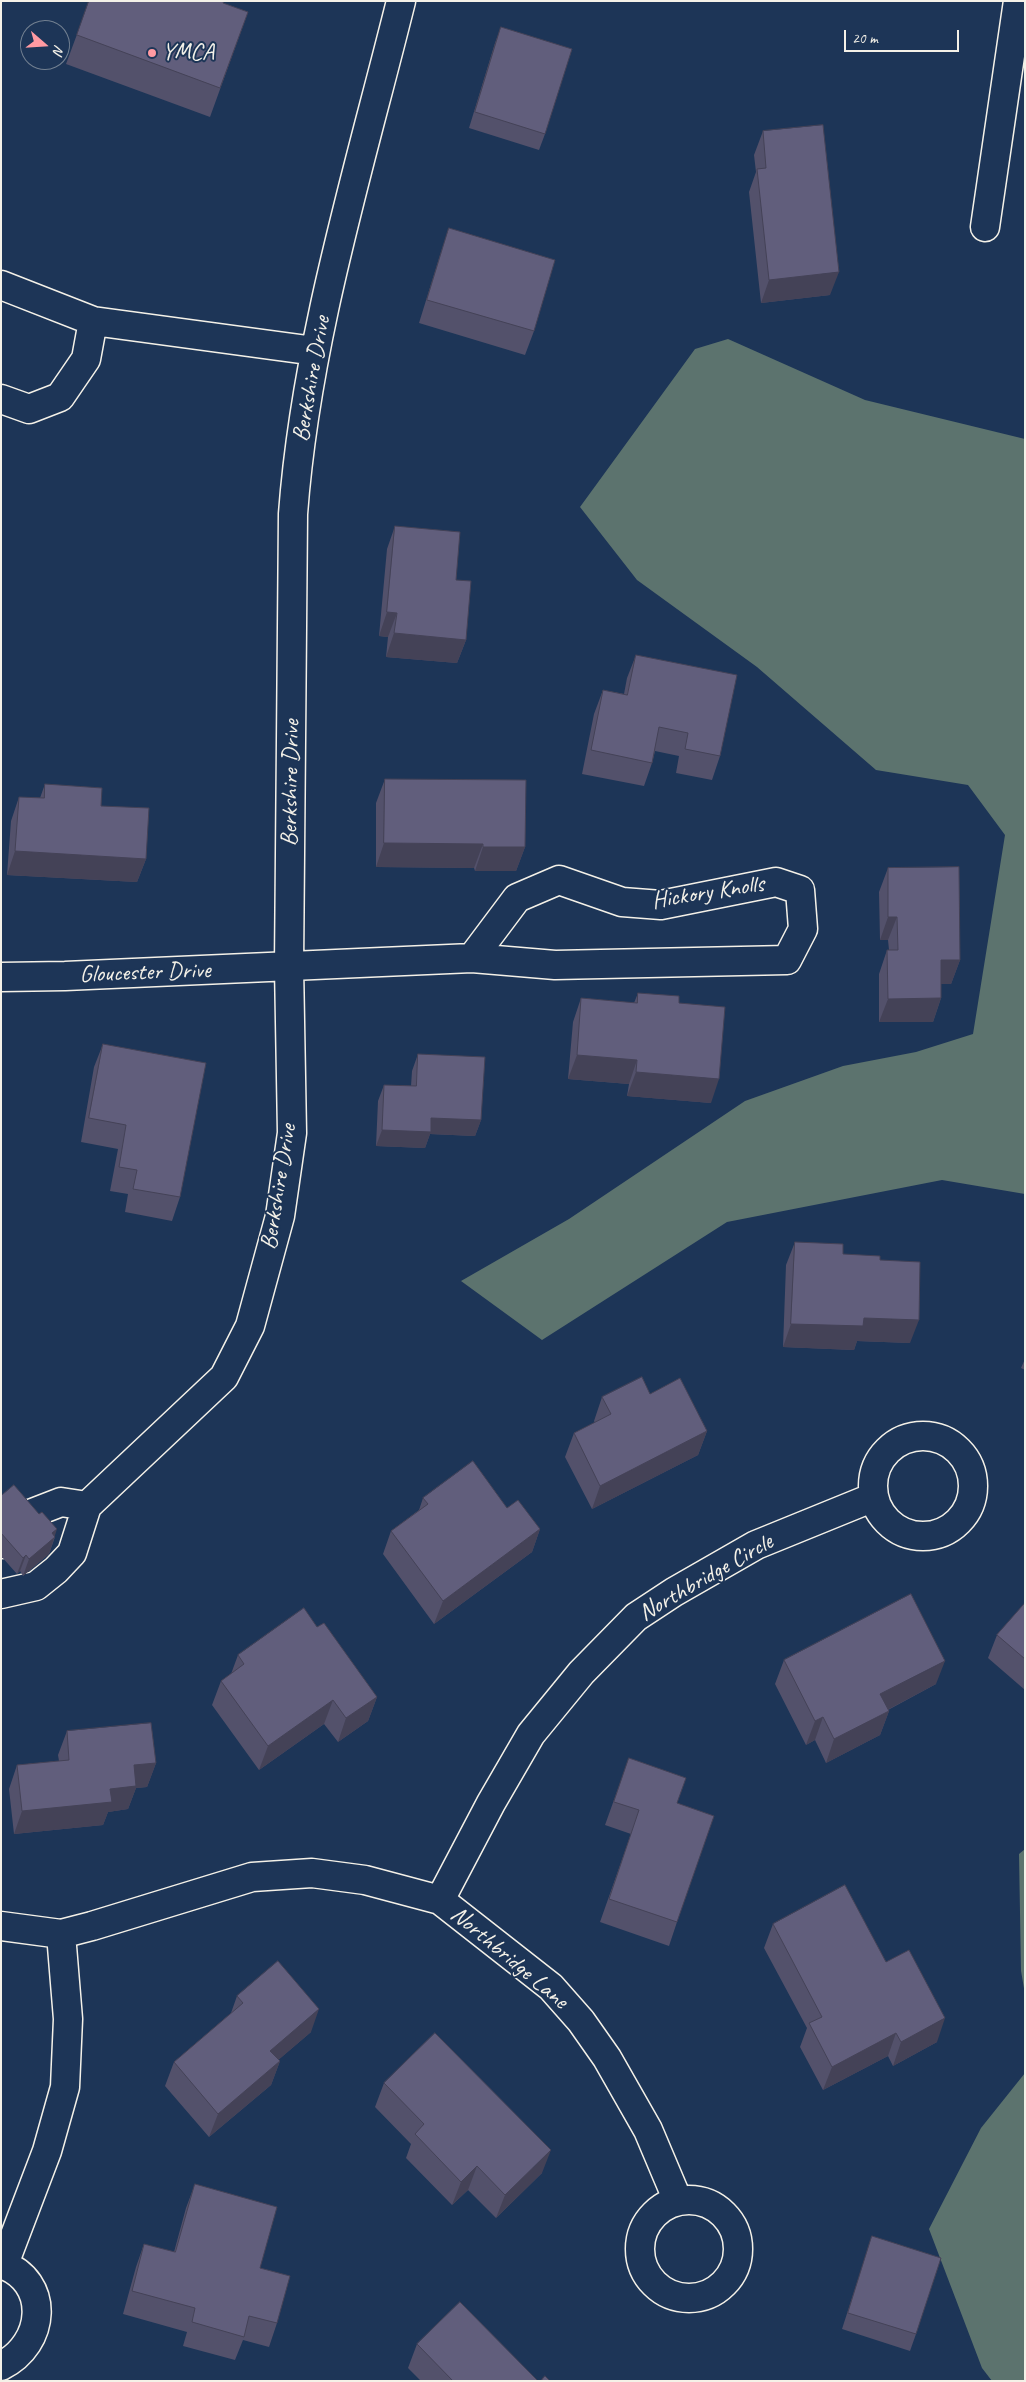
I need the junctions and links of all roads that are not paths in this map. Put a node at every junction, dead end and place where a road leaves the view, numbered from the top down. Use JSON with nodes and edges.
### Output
{"nodes":[{"id":1,"x":401,"y":1,"type":"edge"},
{"id":2,"x":1018,"y":1,"type":"edge"},
{"id":3,"x":985,"y":227,"type":"dead end"},
{"id":4,"x":1,"y":285,"type":"edge"},
{"id":5,"x":93,"y":321,"type":"junction"},
{"id":6,"x":315,"y":351,"type":"junction"},
{"id":7,"x":1,"y":399,"type":"edge"},
{"id":8,"x":472,"y":958,"type":"junction"},
{"id":9,"x":289,"y":966,"type":"junction"},
{"id":10,"x":1,"y":977,"type":"edge"},
{"id":11,"x":874,"y":1497,"type":"dead end"},
{"id":12,"x":87,"y":1506,"type":"junction"},
{"id":13,"x":1,"y":1544,"type":"edge"},
{"id":14,"x":1,"y":1594,"type":"edge"},
{"id":15,"x":440,"y":1900,"type":"junction"},
{"id":16,"x":1,"y":1926,"type":"edge"},
{"id":17,"x":61,"y":1934,"type":"junction"},
{"id":18,"x":678,"y":2201,"type":"dead end"},
{"id":19,"x":2,"y":2264,"type":"edge"},
{"id":20,"x":1,"y":2366,"type":"edge"}],
"edges":[{"from":1,"to":6,"type":"street","name":"Berkshire Drive"},
{"from":2,"to":3,"type":"street"},
{"from":4,"to":5,"type":"street"},
{"from":5,"to":6,"type":"street"},
{"from":5,"to":7,"type":"street"},
{"from":6,"to":9,"type":"street","name":"Berkshire Drive"},
{"from":8,"to":8,"type":"street","name":"Hickory Knolls"},
{"from":8,"to":9,"type":"street","name":"Hickory Knolls"},
{"from":9,"to":10,"type":"street","name":"Gloucester Drive"},
{"from":9,"to":12,"type":"street","name":"Berkshire Drive"},
{"from":11,"to":15,"type":"street","name":"Northbridge Circle"},
{"from":12,"to":13,"type":"street"},
{"from":12,"to":14,"type":"street","name":"Berkshire Drive"},
{"from":15,"to":17,"type":"street","name":"Northbridge Lane"},
{"from":15,"to":18,"type":"street","name":"Northbridge Lane"},
{"from":16,"to":17,"type":"street","name":"Northbridge Lane"},
{"from":17,"to":19,"type":"street"},
{"from":19,"to":20,"type":"street"}]}
